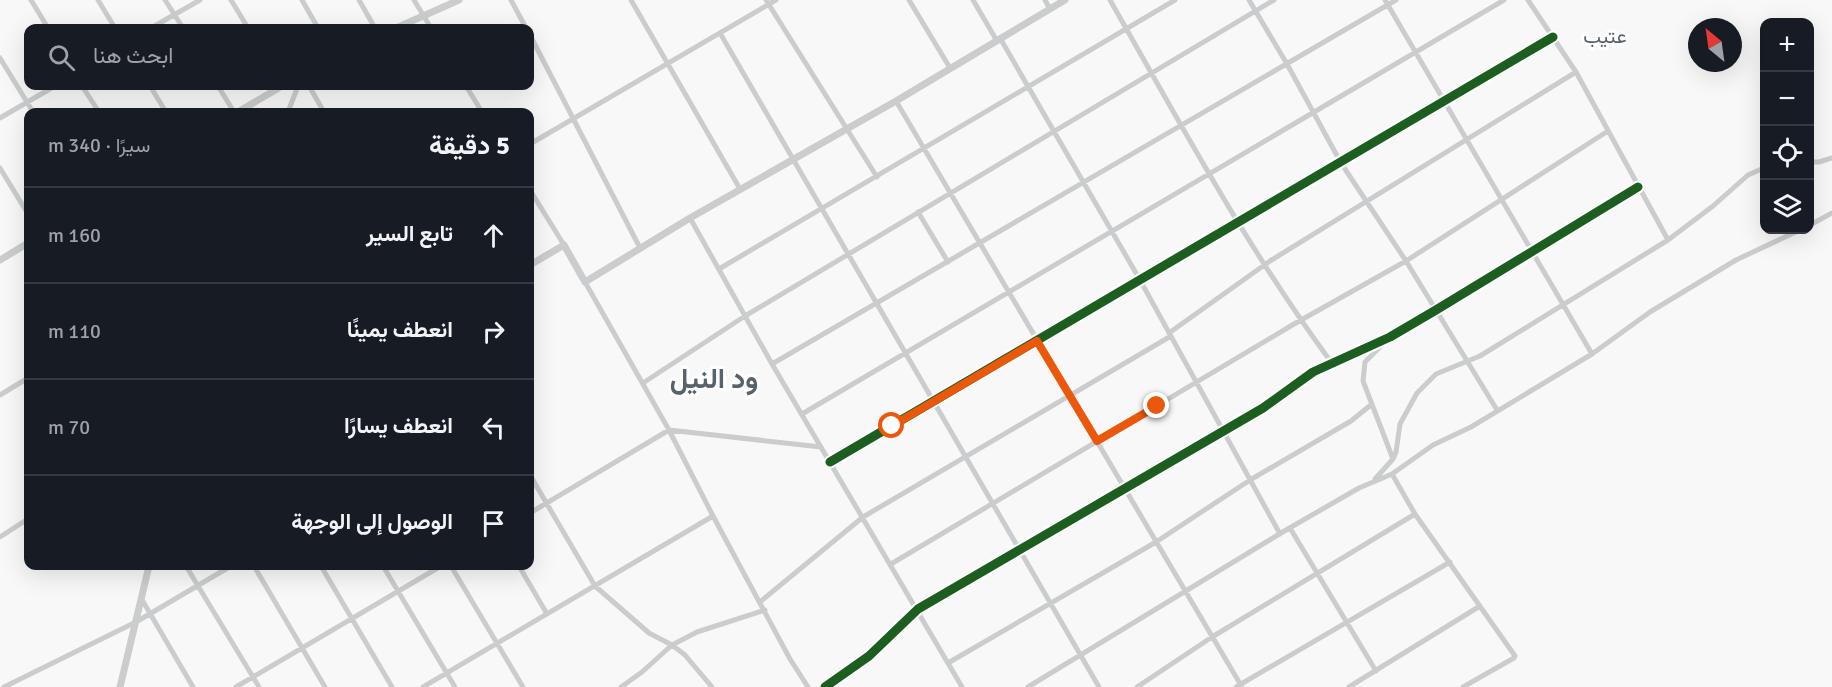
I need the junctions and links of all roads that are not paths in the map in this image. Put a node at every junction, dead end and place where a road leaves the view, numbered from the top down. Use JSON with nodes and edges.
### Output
{"nodes":[{"id":1,"x":31,"y":0,"type":"edge"},
{"id":2,"x":98,"y":0,"type":"edge"},
{"id":3,"x":165,"y":0,"type":"edge"},
{"id":4,"x":200,"y":0,"type":"edge"},
{"id":5,"x":231,"y":0,"type":"edge"},
{"id":6,"x":302,"y":0,"type":"edge"},
{"id":7,"x":359,"y":0,"type":"edge"},
{"id":8,"x":414,"y":0,"type":"edge"},
{"id":9,"x":459,"y":0,"type":"edge"},
{"id":10,"x":511,"y":0,"type":"edge"},
{"id":11,"x":630,"y":0,"type":"edge"},
{"id":12,"x":776,"y":0,"type":"edge"},
{"id":13,"x":909,"y":0,"type":"edge"},
{"id":14,"x":973,"y":0,"type":"edge"},
{"id":15,"x":1045,"y":0,"type":"edge"},
{"id":16,"x":1065,"y":0,"type":"edge"},
{"id":17,"x":1110,"y":0,"type":"edge"},
{"id":18,"x":1175,"y":0,"type":"edge"},
{"id":19,"x":1249,"y":0,"type":"edge"},
{"id":20,"x":1274,"y":0,"type":"edge"},
{"id":21,"x":1396,"y":0,"type":"edge"},
{"id":22,"x":1504,"y":0,"type":"edge"},
{"id":23,"x":1528,"y":0,"type":"edge"},
{"id":24,"x":767,"y":2,"type":"edge"},
{"id":25,"x":1386,"y":3,"type":"edge"},
{"id":26,"x":1050,"y":9,"type":"junction"},
{"id":27,"x":1256,"y":11,"type":"junction"},
{"id":28,"x":174,"y":15,"type":"junction"},
{"id":29,"x":423,"y":15,"type":"junction"},
{"id":30,"x":46,"y":24,"type":"edge"},
{"id":31,"x":113,"y":24,"type":"edge"},
{"id":32,"x":159,"y":24,"type":"edge"},
{"id":33,"x":180,"y":24,"type":"edge"},
{"id":34,"x":246,"y":24,"type":"edge"},
{"id":35,"x":316,"y":24,"type":"edge"},
{"id":36,"x":373,"y":24,"type":"edge"},
{"id":37,"x":404,"y":24,"type":"edge"},
{"id":38,"x":429,"y":24,"type":"edge"},
{"id":39,"x":524,"y":24,"type":"edge"},
{"id":40,"x":1127,"y":29,"type":"junction"},
{"id":41,"x":720,"y":33,"type":"junction"},
{"id":42,"x":1552,"y":37,"type":"junction"},
{"id":43,"x":998,"y":39,"type":"junction"},
{"id":44,"x":534,"y":43,"type":"edge"},
{"id":45,"x":1415,"y":52,"type":"junction"},
{"id":46,"x":0,"y":58,"type":"edge"},
{"id":47,"x":668,"y":64,"type":"junction"},
{"id":48,"x":1287,"y":64,"type":"junction"},
{"id":49,"x":950,"y":69,"type":"junction"},
{"id":50,"x":1576,"y":72,"type":"junction"},
{"id":51,"x":1152,"y":73,"type":"junction"},
{"id":52,"x":1029,"y":88,"type":"junction"},
{"id":53,"x":48,"y":90,"type":"edge"},
{"id":54,"x":85,"y":90,"type":"edge"},
{"id":55,"x":152,"y":90,"type":"edge"},
{"id":56,"x":221,"y":90,"type":"edge"},
{"id":57,"x":274,"y":90,"type":"edge"},
{"id":58,"x":296,"y":90,"type":"edge"},
{"id":59,"x":311,"y":90,"type":"edge"},
{"id":60,"x":468,"y":90,"type":"edge"},
{"id":61,"x":896,"y":101,"type":"junction"},
{"id":62,"x":1444,"y":101,"type":"junction"},
{"id":63,"x":27,"y":102,"type":"junction"},
{"id":64,"x":31,"y":108,"type":"edge"},
{"id":65,"x":96,"y":108,"type":"edge"},
{"id":66,"x":164,"y":108,"type":"edge"},
{"id":67,"x":233,"y":108,"type":"edge"},
{"id":68,"x":243,"y":108,"type":"edge"},
{"id":69,"x":290,"y":108,"type":"edge"},
{"id":70,"x":322,"y":108,"type":"edge"},
{"id":71,"x":480,"y":108,"type":"edge"},
{"id":72,"x":1313,"y":112,"type":"junction"},
{"id":73,"x":0,"y":118,"type":"edge"},
{"id":74,"x":573,"y":119,"type":"junction"},
{"id":75,"x":1181,"y":126,"type":"junction"},
{"id":76,"x":847,"y":128,"type":"junction"},
{"id":77,"x":1608,"y":131,"type":"junction"},
{"id":78,"x":1054,"y":132,"type":"junction"},
{"id":79,"x":1467,"y":139,"type":"junction"},
{"id":80,"x":534,"y":142,"type":"edge"},
{"id":81,"x":924,"y":150,"type":"junction"},
{"id":82,"x":1832,"y":158,"type":"edge"},
{"id":83,"x":791,"y":159,"type":"junction"},
{"id":84,"x":1340,"y":162,"type":"junction"},
{"id":85,"x":1814,"y":162,"type":"edge"},
{"id":86,"x":0,"y":168,"type":"edge"},
{"id":87,"x":1760,"y":170,"type":"edge"},
{"id":88,"x":1210,"y":173,"type":"junction"},
{"id":89,"x":877,"y":177,"type":"junction"},
{"id":90,"x":1083,"y":183,"type":"junction"},
{"id":91,"x":1638,"y":187,"type":"junction"},
{"id":92,"x":740,"y":189,"type":"junction"},
{"id":93,"x":950,"y":194,"type":"junction"},
{"id":94,"x":534,"y":196,"type":"edge"},
{"id":95,"x":1502,"y":199,"type":"junction"},
{"id":96,"x":1368,"y":201,"type":"junction"},
{"id":97,"x":24,"y":207,"type":"edge"},
{"id":98,"x":821,"y":210,"type":"junction"},
{"id":99,"x":918,"y":212,"type":"junction"},
{"id":100,"x":1832,"y":213,"type":"edge"},
{"id":101,"x":690,"y":218,"type":"junction"},
{"id":102,"x":1239,"y":222,"type":"junction"},
{"id":103,"x":1814,"y":222,"type":"edge"},
{"id":104,"x":1112,"y":231,"type":"junction"},
{"id":105,"x":1791,"y":234,"type":"edge"},
{"id":106,"x":1668,"y":240,"type":"junction"},
{"id":107,"x":979,"y":243,"type":"junction"},
{"id":108,"x":24,"y":245,"type":"edge"},
{"id":109,"x":564,"y":245,"type":"junction"},
{"id":110,"x":640,"y":248,"type":"junction"},
{"id":111,"x":1531,"y":251,"type":"junction"},
{"id":112,"x":847,"y":255,"type":"junction"},
{"id":113,"x":0,"y":260,"type":"edge"},
{"id":114,"x":1406,"y":261,"type":"junction"},
{"id":115,"x":948,"y":262,"type":"junction"},
{"id":116,"x":534,"y":263,"type":"edge"},
{"id":117,"x":1265,"y":264,"type":"junction"},
{"id":118,"x":719,"y":269,"type":"junction"},
{"id":119,"x":1140,"y":280,"type":"junction"},
{"id":120,"x":585,"y":282,"type":"junction"},
{"id":121,"x":1008,"y":292,"type":"junction"},
{"id":122,"x":875,"y":304,"type":"junction"},
{"id":123,"x":1563,"y":304,"type":"junction"},
{"id":124,"x":1436,"y":310,"type":"junction"},
{"id":125,"x":745,"y":316,"type":"junction"},
{"id":126,"x":1301,"y":321,"type":"junction"},
{"id":127,"x":1170,"y":335,"type":"junction"},
{"id":128,"x":1390,"y":337,"type":"junction"},
{"id":129,"x":1037,"y":341,"type":"junction"},
{"id":130,"x":904,"y":354,"type":"junction"},
{"id":131,"x":1592,"y":354,"type":"junction"},
{"id":132,"x":1331,"y":362,"type":"junction"},
{"id":133,"x":1467,"y":362,"type":"junction"},
{"id":134,"x":772,"y":364,"type":"junction"},
{"id":135,"x":24,"y":380,"type":"edge"},
{"id":136,"x":1196,"y":382,"type":"junction"},
{"id":137,"x":643,"y":383,"type":"junction"},
{"id":138,"x":0,"y":395,"type":"edge"},
{"id":139,"x":1070,"y":396,"type":"junction"},
{"id":140,"x":933,"y":402,"type":"junction"},
{"id":141,"x":1372,"y":404,"type":"junction"},
{"id":142,"x":1497,"y":410,"type":"junction"},
{"id":143,"x":802,"y":414,"type":"junction"},
{"id":144,"x":669,"y":430,"type":"junction"},
{"id":145,"x":1223,"y":430,"type":"junction"},
{"id":146,"x":1097,"y":441,"type":"junction"},
{"id":147,"x":821,"y":447,"type":"junction"},
{"id":148,"x":965,"y":458,"type":"junction"},
{"id":149,"x":1393,"y":459,"type":"junction"},
{"id":150,"x":830,"y":462,"type":"junction"},
{"id":151,"x":1392,"y":474,"type":"junction"},
{"id":152,"x":1250,"y":480,"type":"junction"},
{"id":153,"x":534,"y":482,"type":"edge"},
{"id":154,"x":1372,"y":483,"type":"junction"},
{"id":155,"x":1125,"y":488,"type":"junction"},
{"id":156,"x":546,"y":503,"type":"junction"},
{"id":157,"x":992,"y":504,"type":"junction"},
{"id":158,"x":534,"y":510,"type":"edge"},
{"id":159,"x":1415,"y":514,"type":"junction"},
{"id":160,"x":713,"y":516,"type":"junction"},
{"id":161,"x":863,"y":518,"type":"junction"},
{"id":162,"x":24,"y":522,"type":"edge"},
{"id":163,"x":1290,"y":528,"type":"junction"},
{"id":164,"x":1280,"y":534,"type":"junction"},
{"id":165,"x":0,"y":537,"type":"edge"},
{"id":166,"x":1156,"y":542,"type":"junction"},
{"id":167,"x":1019,"y":550,"type":"junction"},
{"id":168,"x":1450,"y":562,"type":"junction"},
{"id":169,"x":891,"y":564,"type":"junction"},
{"id":170,"x":148,"y":570,"type":"edge"},
{"id":171,"x":188,"y":570,"type":"edge"},
{"id":172,"x":224,"y":570,"type":"edge"},
{"id":173,"x":256,"y":570,"type":"edge"},
{"id":174,"x":323,"y":570,"type":"edge"},
{"id":175,"x":385,"y":570,"type":"edge"},
{"id":176,"x":434,"y":570,"type":"edge"},
{"id":177,"x":453,"y":570,"type":"edge"},
{"id":178,"x":521,"y":570,"type":"edge"},
{"id":179,"x":1317,"y":574,"type":"junction"},
{"id":180,"x":197,"y":585,"type":"junction"},
{"id":181,"x":595,"y":586,"type":"junction"},
{"id":182,"x":398,"y":591,"type":"junction"},
{"id":183,"x":1186,"y":591,"type":"junction"},
{"id":184,"x":141,"y":598,"type":"junction"},
{"id":185,"x":760,"y":602,"type":"junction"},
{"id":186,"x":1050,"y":604,"type":"junction"},
{"id":187,"x":1480,"y":606,"type":"junction"},
{"id":188,"x":918,"y":609,"type":"junction"},
{"id":189,"x":765,"y":610,"type":"junction"},
{"id":190,"x":150,"y":614,"type":"junction"},
{"id":191,"x":547,"y":614,"type":"junction"},
{"id":192,"x":352,"y":618,"type":"junction"},
{"id":193,"x":136,"y":622,"type":"junction"},
{"id":194,"x":1346,"y":624,"type":"junction"},
{"id":195,"x":1212,"y":637,"type":"junction"},
{"id":196,"x":497,"y":643,"type":"junction"},
{"id":197,"x":672,"y":645,"type":"junction"},
{"id":198,"x":302,"y":648,"type":"junction"},
{"id":199,"x":1080,"y":656,"type":"junction"},
{"id":200,"x":948,"y":663,"type":"junction"},
{"id":201,"x":1376,"y":671,"type":"junction"},
{"id":202,"x":447,"y":673,"type":"junction"},
{"id":203,"x":253,"y":677,"type":"junction"},
{"id":204,"x":1239,"y":686,"type":"edge"},
{"id":205,"x":4,"y":687,"type":"edge"},
{"id":206,"x":120,"y":687,"type":"edge"},
{"id":207,"x":193,"y":687,"type":"edge"},
{"id":208,"x":236,"y":687,"type":"edge"},
{"id":209,"x":259,"y":687,"type":"edge"},
{"id":210,"x":325,"y":687,"type":"edge"},
{"id":211,"x":392,"y":687,"type":"edge"},
{"id":212,"x":423,"y":687,"type":"edge"},
{"id":213,"x":454,"y":687,"type":"edge"},
{"id":214,"x":523,"y":687,"type":"edge"},
{"id":215,"x":621,"y":687,"type":"edge"},
{"id":216,"x":712,"y":687,"type":"edge"},
{"id":217,"x":808,"y":687,"type":"edge"},
{"id":218,"x":825,"y":687,"type":"edge"},
{"id":219,"x":962,"y":687,"type":"edge"},
{"id":220,"x":1028,"y":687,"type":"edge"},
{"id":221,"x":1099,"y":687,"type":"edge"},
{"id":222,"x":1137,"y":687,"type":"edge"},
{"id":223,"x":1349,"y":687,"type":"edge"},
{"id":224,"x":1463,"y":687,"type":"edge"}],
"edges":[{"from":1,"to":30,"type":"street"},
{"from":2,"to":31,"type":"street"},
{"from":3,"to":28,"type":"street"},
{"from":4,"to":28,"type":"street"},
{"from":5,"to":34,"type":"street"},
{"from":6,"to":35,"type":"street"},
{"from":7,"to":36,"type":"street"},
{"from":8,"to":29,"type":"street"},
{"from":9,"to":29,"type":"street"},
{"from":10,"to":39,"type":"street"},
{"from":11,"to":47,"type":"street"},
{"from":12,"to":24,"type":"street"},
{"from":13,"to":49,"type":"street"},
{"from":14,"to":43,"type":"street"},
{"from":15,"to":26,"type":"street"},
{"from":16,"to":26,"type":"street"},
{"from":17,"to":40,"type":"street"},
{"from":18,"to":40,"type":"street"},
{"from":19,"to":27,"type":"street"},
{"from":20,"to":27,"type":"street"},
{"from":21,"to":25,"type":"street"},
{"from":22,"to":45,"type":"street"},
{"from":23,"to":42,"type":"street"},
{"from":24,"to":41,"type":"street"},
{"from":24,"to":76,"type":"street"},
{"from":25,"to":45,"type":"street"},
{"from":25,"to":48,"type":"street"},
{"from":26,"to":43,"type":"street"},
{"from":27,"to":48,"type":"street"},
{"from":27,"to":51,"type":"street"},
{"from":28,"to":32,"type":"street"},
{"from":28,"to":33,"type":"street"},
{"from":29,"to":37,"type":"street"},
{"from":29,"to":38,"type":"street"},
{"from":40,"to":51,"type":"street"},
{"from":40,"to":52,"type":"street"},
{"from":41,"to":47,"type":"street"},
{"from":41,"to":83,"type":"street"},
{"from":42,"to":50,"type":"street"},
{"from":42,"to":62,"type":"street"},
{"from":43,"to":49,"type":"street"},
{"from":43,"to":52,"type":"street"},
{"from":44,"to":74,"type":"street"},
{"from":45,"to":62,"type":"street"},
{"from":45,"to":72,"type":"street"},
{"from":46,"to":63,"type":"street"},
{"from":47,"to":74,"type":"street"},
{"from":47,"to":92,"type":"street"},
{"from":48,"to":72,"type":"street"},
{"from":48,"to":75,"type":"street"},
{"from":49,"to":61,"type":"street"},
{"from":50,"to":77,"type":"street"},
{"from":50,"to":79,"type":"street"},
{"from":51,"to":75,"type":"street"},
{"from":51,"to":78,"type":"street"},
{"from":52,"to":78,"type":"street"},
{"from":52,"to":81,"type":"street"},
{"from":53,"to":63,"type":"street"},
{"from":54,"to":65,"type":"street"},
{"from":55,"to":66,"type":"street"},
{"from":56,"to":67,"type":"street"},
{"from":57,"to":68,"type":"street"},
{"from":58,"to":69,"type":"street"},
{"from":59,"to":70,"type":"street"},
{"from":60,"to":71,"type":"street"},
{"from":61,"to":76,"type":"street"},
{"from":61,"to":81,"type":"street"},
{"from":62,"to":79,"type":"street"},
{"from":62,"to":84,"type":"street"},
{"from":63,"to":64,"type":"street"},
{"from":63,"to":73,"type":"street"},
{"from":72,"to":84,"type":"street"},
{"from":72,"to":88,"type":"street"},
{"from":74,"to":80,"type":"street"},
{"from":74,"to":110,"type":"street"},
{"from":75,"to":88,"type":"street"},
{"from":75,"to":90,"type":"street"},
{"from":76,"to":83,"type":"street"},
{"from":76,"to":89,"type":"street"},
{"from":77,"to":91,"type":"street"},
{"from":77,"to":95,"type":"street"},
{"from":78,"to":90,"type":"street"},
{"from":78,"to":93,"type":"street"},
{"from":79,"to":95,"type":"street"},
{"from":79,"to":96,"type":"street"},
{"from":81,"to":89,"type":"street"},
{"from":81,"to":93,"type":"street"},
{"from":82,"to":85,"type":"street"},
{"from":83,"to":92,"type":"street"},
{"from":83,"to":98,"type":"street"},
{"from":84,"to":96,"type":"street"},
{"from":84,"to":102,"type":"street"},
{"from":86,"to":97,"type":"street"},
{"from":87,"to":106,"type":"street"},
{"from":88,"to":102,"type":"street"},
{"from":88,"to":104,"type":"street"},
{"from":89,"to":98,"type":"street"},
{"from":90,"to":104,"type":"street"},
{"from":90,"to":107,"type":"street"},
{"from":91,"to":106,"type":"street"},
{"from":91,"to":111,"type":"street"},
{"from":92,"to":101,"type":"street"},
{"from":93,"to":99,"type":"street"},
{"from":93,"to":107,"type":"street"},
{"from":94,"to":109,"type":"street"},
{"from":95,"to":111,"type":"street"},
{"from":95,"to":114,"type":"street"},
{"from":96,"to":114,"type":"street"},
{"from":96,"to":117,"type":"street"},
{"from":98,"to":112,"type":"street"},
{"from":98,"to":118,"type":"street"},
{"from":99,"to":112,"type":"street"},
{"from":99,"to":115,"type":"street"},
{"from":100,"to":103,"type":"street"},
{"from":101,"to":110,"type":"street"},
{"from":101,"to":118,"type":"street"},
{"from":102,"to":117,"type":"street"},
{"from":102,"to":119,"type":"street"},
{"from":104,"to":119,"type":"street"},
{"from":104,"to":121,"type":"street"},
{"from":105,"to":131,"type":"street"},
{"from":106,"to":123,"type":"street"},
{"from":107,"to":115,"type":"street"},
{"from":107,"to":121,"type":"street"},
{"from":108,"to":113,"type":"street"},
{"from":109,"to":116,"type":"street"},
{"from":109,"to":120,"type":"street"},
{"from":110,"to":120,"type":"street"},
{"from":111,"to":123,"type":"street"},
{"from":111,"to":124,"type":"street"},
{"from":112,"to":122,"type":"street"},
{"from":112,"to":125,"type":"street"},
{"from":114,"to":124,"type":"street"},
{"from":114,"to":126,"type":"street"},
{"from":115,"to":122,"type":"street"},
{"from":117,"to":126,"type":"street"},
{"from":117,"to":127,"type":"street"},
{"from":118,"to":125,"type":"street"},
{"from":119,"to":127,"type":"street"},
{"from":119,"to":129,"type":"street"},
{"from":120,"to":137,"type":"street"},
{"from":121,"to":129,"type":"street"},
{"from":121,"to":130,"type":"street"},
{"from":122,"to":130,"type":"street"},
{"from":122,"to":134,"type":"street"},
{"from":123,"to":131,"type":"street"},
{"from":123,"to":133,"type":"street"},
{"from":124,"to":128,"type":"street"},
{"from":124,"to":133,"type":"street"},
{"from":125,"to":134,"type":"street"},
{"from":125,"to":137,"type":"street"},
{"from":126,"to":132,"type":"street"},
{"from":126,"to":136,"type":"street"},
{"from":127,"to":136,"type":"street"},
{"from":127,"to":139,"type":"street"},
{"from":128,"to":132,"type":"street"},
{"from":128,"to":141,"type":"street"},
{"from":129,"to":139,"type":"street"},
{"from":129,"to":140,"type":"street"},
{"from":130,"to":140,"type":"street"},
{"from":130,"to":143,"type":"street"},
{"from":131,"to":142,"type":"street"},
{"from":132,"to":145,"type":"street"},
{"from":133,"to":142,"type":"street"},
{"from":133,"to":149,"type":"street"},
{"from":134,"to":143,"type":"street"},
{"from":135,"to":138,"type":"street"},
{"from":136,"to":145,"type":"street"},
{"from":136,"to":146,"type":"street"},
{"from":137,"to":144,"type":"street"},
{"from":139,"to":146,"type":"street"},
{"from":139,"to":148,"type":"street"},
{"from":140,"to":148,"type":"street"},
{"from":140,"to":150,"type":"street"},
{"from":141,"to":149,"type":"street"},
{"from":141,"to":152,"type":"street"},
{"from":142,"to":151,"type":"street"},
{"from":143,"to":147,"type":"street"},
{"from":144,"to":147,"type":"street"},
{"from":144,"to":156,"type":"street"},
{"from":144,"to":160,"type":"street"},
{"from":145,"to":152,"type":"street"},
{"from":145,"to":155,"type":"street"},
{"from":146,"to":155,"type":"street"},
{"from":146,"to":157,"type":"street"},
{"from":147,"to":150,"type":"street"},
{"from":148,"to":157,"type":"street"},
{"from":148,"to":161,"type":"street"},
{"from":149,"to":154,"type":"street"},
{"from":150,"to":161,"type":"street"},
{"from":151,"to":154,"type":"street"},
{"from":151,"to":159,"type":"street"},
{"from":152,"to":164,"type":"street"},
{"from":152,"to":166,"type":"street"},
{"from":153,"to":156,"type":"street"},
{"from":154,"to":163,"type":"street"},
{"from":155,"to":166,"type":"street"},
{"from":155,"to":167,"type":"street"},
{"from":156,"to":158,"type":"street"},
{"from":156,"to":181,"type":"street"},
{"from":157,"to":167,"type":"street"},
{"from":157,"to":169,"type":"street"},
{"from":159,"to":168,"type":"street"},
{"from":159,"to":179,"type":"street"},
{"from":160,"to":181,"type":"street"},
{"from":160,"to":185,"type":"street"},
{"from":161,"to":169,"type":"street"},
{"from":161,"to":185,"type":"street"},
{"from":162,"to":165,"type":"street"},
{"from":163,"to":164,"type":"street"},
{"from":163,"to":179,"type":"street"},
{"from":164,"to":183,"type":"street"},
{"from":166,"to":183,"type":"street"},
{"from":166,"to":186,"type":"street"},
{"from":167,"to":186,"type":"street"},
{"from":167,"to":188,"type":"street"},
{"from":168,"to":187,"type":"street"},
{"from":168,"to":194,"type":"street"},
{"from":169,"to":188,"type":"street"},
{"from":170,"to":184,"type":"street"},
{"from":171,"to":180,"type":"street"},
{"from":172,"to":180,"type":"street"},
{"from":173,"to":198,"type":"street"},
{"from":174,"to":192,"type":"street"},
{"from":175,"to":182,"type":"street"},
{"from":176,"to":182,"type":"street"},
{"from":177,"to":196,"type":"street"},
{"from":178,"to":191,"type":"street"},
{"from":179,"to":194,"type":"street"},
{"from":179,"to":195,"type":"street"},
{"from":180,"to":190,"type":"street"},
{"from":180,"to":203,"type":"street"},
{"from":181,"to":191,"type":"street"},
{"from":181,"to":197,"type":"street"},
{"from":182,"to":192,"type":"street"},
{"from":182,"to":202,"type":"street"},
{"from":183,"to":195,"type":"street"},
{"from":183,"to":199,"type":"street"},
{"from":184,"to":190,"type":"street"},
{"from":184,"to":193,"type":"street"},
{"from":185,"to":189,"type":"street"},
{"from":186,"to":199,"type":"street"},
{"from":186,"to":200,"type":"street"},
{"from":187,"to":201,"type":"street"},
{"from":187,"to":224,"type":"street"},
{"from":188,"to":200,"type":"street"},
{"from":188,"to":218,"type":"street"},
{"from":189,"to":197,"type":"street"},
{"from":189,"to":217,"type":"street"},
{"from":190,"to":193,"type":"street"},
{"from":190,"to":207,"type":"street"},
{"from":191,"to":196,"type":"street"},
{"from":192,"to":198,"type":"street"},
{"from":192,"to":211,"type":"street"},
{"from":193,"to":205,"type":"street"},
{"from":193,"to":206,"type":"street"},
{"from":194,"to":201,"type":"street"},
{"from":194,"to":204,"type":"street"},
{"from":195,"to":204,"type":"street"},
{"from":195,"to":222,"type":"street"},
{"from":196,"to":202,"type":"street"},
{"from":196,"to":214,"type":"street"},
{"from":197,"to":215,"type":"street"},
{"from":197,"to":216,"type":"street"},
{"from":198,"to":203,"type":"street"},
{"from":198,"to":210,"type":"street"},
{"from":199,"to":220,"type":"street"},
{"from":199,"to":221,"type":"street"},
{"from":200,"to":219,"type":"street"},
{"from":201,"to":223,"type":"street"},
{"from":202,"to":212,"type":"street"},
{"from":202,"to":213,"type":"street"},
{"from":203,"to":208,"type":"street"},
{"from":203,"to":209,"type":"street"}]}
